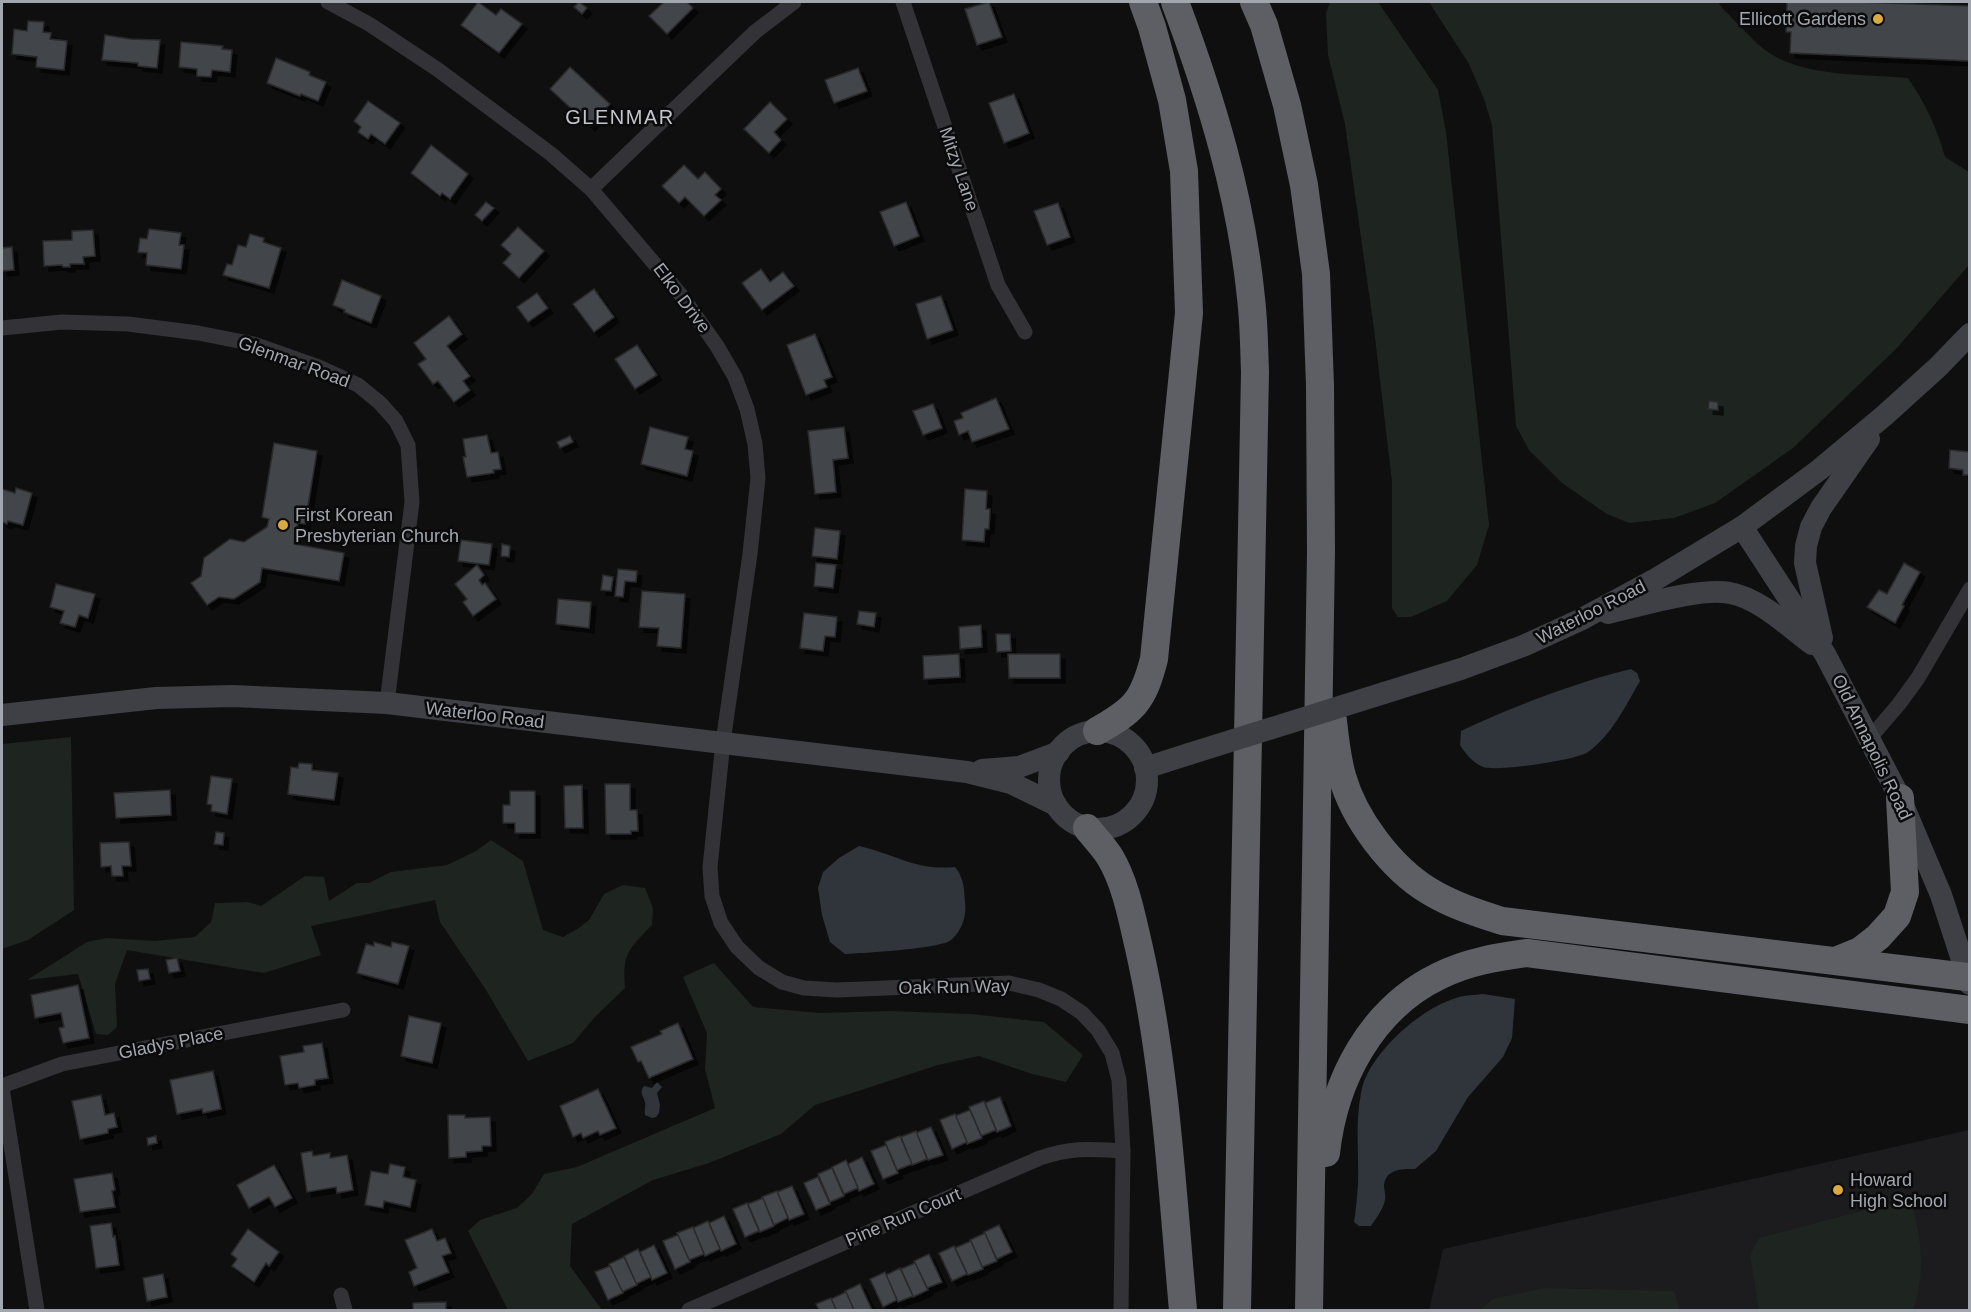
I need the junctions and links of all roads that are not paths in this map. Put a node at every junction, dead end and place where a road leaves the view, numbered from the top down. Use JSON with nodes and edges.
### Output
{"nodes":[{"id":1,"x":328,"y":2,"type":"edge"},
{"id":2,"x":794,"y":2,"type":"edge"},
{"id":3,"x":903,"y":2,"type":"edge"},
{"id":4,"x":1143,"y":2,"type":"edge"},
{"id":5,"x":1175,"y":2,"type":"edge"},
{"id":6,"x":1254,"y":2,"type":"edge"},
{"id":7,"x":591,"y":189,"type":"junction"},
{"id":8,"x":2,"y":328,"type":"edge"},
{"id":9,"x":1025,"y":332,"type":"dead end"},
{"id":10,"x":1970,"y":334,"type":"edge"},
{"id":11,"x":1885,"y":415,"type":"junction"},
{"id":12,"x":1742,"y":527,"type":"junction"},
{"id":13,"x":1321,"y":551,"type":"junction"},
{"id":14,"x":1970,"y":589,"type":"edge"},
{"id":15,"x":1580,"y":620,"type":"junction"},
{"id":16,"x":1825,"y":654,"type":"junction"},
{"id":17,"x":387,"y":703,"type":"junction"},
{"id":18,"x":2,"y":715,"type":"edge"},
{"id":19,"x":1097,"y":731,"type":"junction"},
{"id":20,"x":1870,"y":738,"type":"junction"},
{"id":21,"x":723,"y":742,"type":"junction"},
{"id":22,"x":1059,"y":752,"type":"junction"},
{"id":23,"x":1145,"y":768,"type":"junction"},
{"id":24,"x":966,"y":772,"type":"junction"},
{"id":25,"x":1900,"y":798,"type":"junction"},
{"id":26,"x":1056,"y":805,"type":"junction"},
{"id":27,"x":1087,"y":828,"type":"junction"},
{"id":28,"x":1838,"y":960,"type":"junction"},
{"id":29,"x":1968,"y":980,"type":"edge"},
{"id":30,"x":344,"y":1010,"type":"dead end"},
{"id":31,"x":1970,"y":1010,"type":"edge"},
{"id":32,"x":2,"y":1087,"type":"edge"},
{"id":33,"x":1123,"y":1151,"type":"junction"},
{"id":34,"x":341,"y":1295,"type":"dead end"},
{"id":35,"x":1309,"y":1310,"type":"edge"},
{"id":36,"x":38,"y":1311,"type":"edge"},
{"id":37,"x":345,"y":1311,"type":"edge"},
{"id":38,"x":689,"y":1311,"type":"edge"},
{"id":39,"x":1121,"y":1311,"type":"edge"},
{"id":40,"x":1183,"y":1311,"type":"edge"},
{"id":41,"x":1237,"y":1311,"type":"edge"}],
"edges":[{"from":1,"to":7,"type":"street","name":"Elko Drive"},
{"from":2,"to":7,"type":"street"},
{"from":3,"to":9,"type":"street","name":"Mitzy Lane"},
{"from":4,"to":19,"type":"highway"},
{"from":5,"to":41,"type":"highway"},
{"from":6,"to":13,"type":"highway"},
{"from":7,"to":21,"type":"street","name":"Elko Drive"},
{"from":8,"to":17,"type":"street","name":"Glenmar Road"},
{"from":10,"to":11,"type":"main road","name":"Waterloo Road"},
{"from":11,"to":12,"type":"main road","name":"Waterloo Road"},
{"from":11,"to":16,"type":"main road"},
{"from":12,"to":15,"type":"main road","name":"Waterloo Road"},
{"from":12,"to":16,"type":"main road","name":"Old Annapolis Road"},
{"from":13,"to":28,"type":"highway"},
{"from":13,"to":35,"type":"highway"},
{"from":14,"to":20,"type":"street"},
{"from":15,"to":16,"type":"main road"},
{"from":15,"to":23,"type":"main road","name":"Waterloo Road","bridge":true},
{"from":16,"to":20,"type":"main road","name":"Old Annapolis Road"},
{"from":17,"to":18,"type":"main road","name":"Waterloo Road"},
{"from":17,"to":21,"type":"main road","name":"Waterloo Road"},
{"from":19,"to":22,"type":"main road"},
{"from":19,"to":23,"type":"main road"},
{"from":20,"to":25,"type":"main road","name":"Old Annapolis Road"},
{"from":21,"to":24,"type":"main road","name":"Waterloo Road"},
{"from":21,"to":33,"type":"street","name":"Oak Run Way"},
{"from":22,"to":24,"type":"main road","name":"Waterloo Road"},
{"from":22,"to":26,"type":"main road"},
{"from":23,"to":27,"type":"main road"},
{"from":24,"to":26,"type":"main road","name":"Waterloo Road"},
{"from":25,"to":28,"type":"highway"},
{"from":25,"to":29,"type":"main road","name":"Old Annapolis Road"},
{"from":26,"to":27,"type":"main road"},
{"from":27,"to":40,"type":"highway"},
{"from":28,"to":29,"type":"highway"},
{"from":30,"to":32,"type":"street","name":"Gladys Place"},
{"from":31,"to":35,"type":"highway"},
{"from":32,"to":36,"type":"street"},
{"from":33,"to":38,"type":"street","name":"Pine Run Court"},
{"from":33,"to":39,"type":"street","name":"Oak Run Way"},
{"from":34,"to":37,"type":"street"}]}
